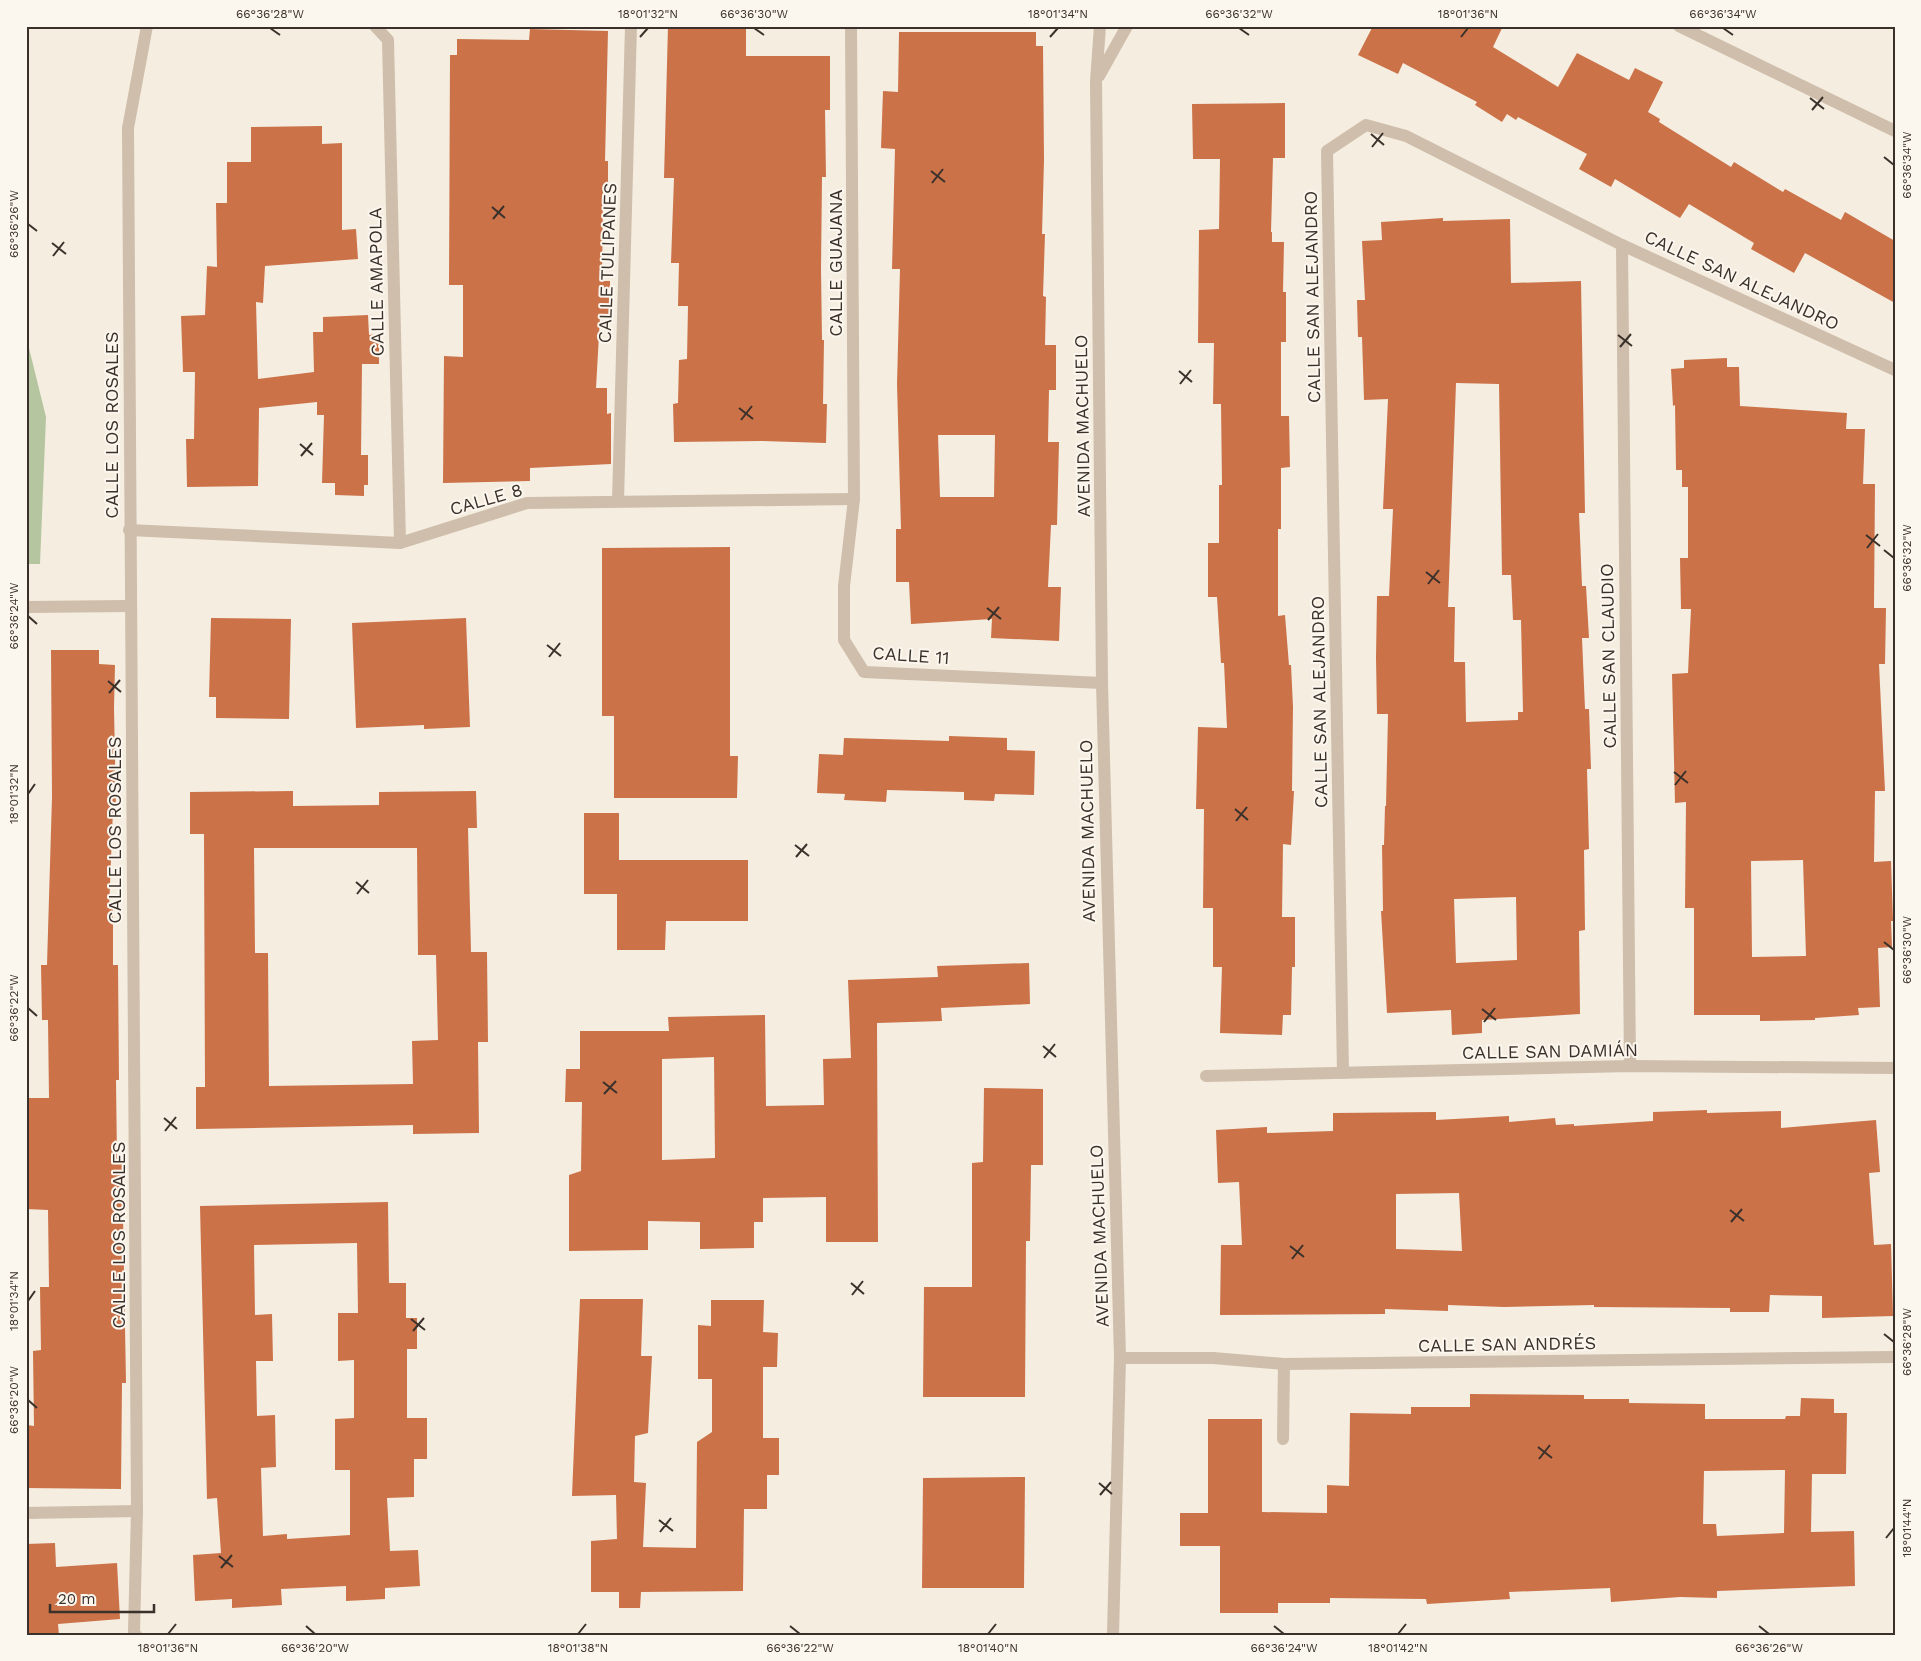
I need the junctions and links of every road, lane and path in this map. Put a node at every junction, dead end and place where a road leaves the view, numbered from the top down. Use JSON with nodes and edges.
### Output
{"nodes":[{"id":1,"x":147,"y":26,"type":"edge"},
{"id":2,"x":375,"y":26,"type":"edge"},
{"id":3,"x":631,"y":26,"type":"edge"},
{"id":4,"x":850,"y":26,"type":"edge"},
{"id":5,"x":1100,"y":26,"type":"edge"},
{"id":6,"x":1127,"y":26,"type":"edge"},
{"id":7,"x":1679,"y":26,"type":"edge"},
{"id":8,"x":1096,"y":81,"type":"junction"},
{"id":9,"x":1895,"y":130,"type":"edge"},
{"id":10,"x":1622,"y":245,"type":"junction"},
{"id":11,"x":1895,"y":370,"type":"edge"},
{"id":12,"x":854,"y":499,"type":"junction"},
{"id":13,"x":618,"y":501,"type":"junction"},
{"id":14,"x":129,"y":530,"type":"junction"},
{"id":15,"x":400,"y":543,"type":"junction"},
{"id":16,"x":130,"y":606,"type":"junction"},
{"id":17,"x":26,"y":607,"type":"edge"},
{"id":18,"x":1102,"y":683,"type":"junction"},
{"id":19,"x":1630,"y":1066,"type":"junction"},
{"id":20,"x":1895,"y":1068,"type":"edge"},
{"id":21,"x":1343,"y":1073,"type":"junction"},
{"id":22,"x":1206,"y":1076,"type":"dead end"},
{"id":23,"x":1895,"y":1357,"type":"edge"},
{"id":24,"x":1120,"y":1358,"type":"junction"},
{"id":25,"x":1284,"y":1364,"type":"junction"},
{"id":26,"x":1283,"y":1439,"type":"dead end"},
{"id":27,"x":137,"y":1511,"type":"junction"},
{"id":28,"x":26,"y":1513,"type":"edge"},
{"id":29,"x":136,"y":1635,"type":"edge"},
{"id":30,"x":1113,"y":1635,"type":"edge"}],
"edges":[{"from":1,"to":14,"type":"street","name":"CALLE LOS ROSALES"},
{"from":2,"to":15,"type":"street","name":"CALLE AMAPOLA"},
{"from":3,"to":13,"type":"street","name":"CALLE TULIPANES"},
{"from":4,"to":12,"type":"street","name":"CALLE GUAJANA"},
{"from":5,"to":8,"type":"street","name":"AVENIDA MACHUELO"},
{"from":6,"to":8,"type":"street"},
{"from":7,"to":9,"type":"street"},
{"from":8,"to":18,"type":"street","name":"AVENIDA MACHUELO"},
{"from":10,"to":11,"type":"street","name":"CALLE SAN ALEJANDRO"},
{"from":10,"to":19,"type":"street","name":"CALLE SAN CLAUDIO"},
{"from":10,"to":21,"type":"street","name":"CALLE SAN ALEJANDRO"},
{"from":12,"to":13,"type":"street","name":"CALLE 8"},
{"from":12,"to":18,"type":"street","name":"CALLE 11"},
{"from":13,"to":15,"type":"street","name":"CALLE 8"},
{"from":14,"to":15,"type":"street","name":"CALLE 8"},
{"from":14,"to":16,"type":"street","name":"CALLE LOS ROSALES"},
{"from":16,"to":17,"type":"street"},
{"from":16,"to":27,"type":"street","name":"CALLE LOS ROSALES"},
{"from":18,"to":24,"type":"street","name":"AVENIDA MACHUELO"},
{"from":19,"to":20,"type":"street","name":"CALLE SAN DAMIÁN"},
{"from":19,"to":21,"type":"street","name":"CALLE SAN DAMIÁN"},
{"from":21,"to":22,"type":"street","name":"CALLE SAN DAMIÁN"},
{"from":23,"to":25,"type":"street","name":"CALLE SAN ANDRÉS"},
{"from":24,"to":25,"type":"street","name":"CALLE SAN ANDRÉS"},
{"from":24,"to":30,"type":"street","name":"AVENIDA MACHUELO"},
{"from":25,"to":26,"type":"street"},
{"from":27,"to":28,"type":"street"},
{"from":27,"to":29,"type":"street","name":"CALLE LOS ROSALES"}]}
